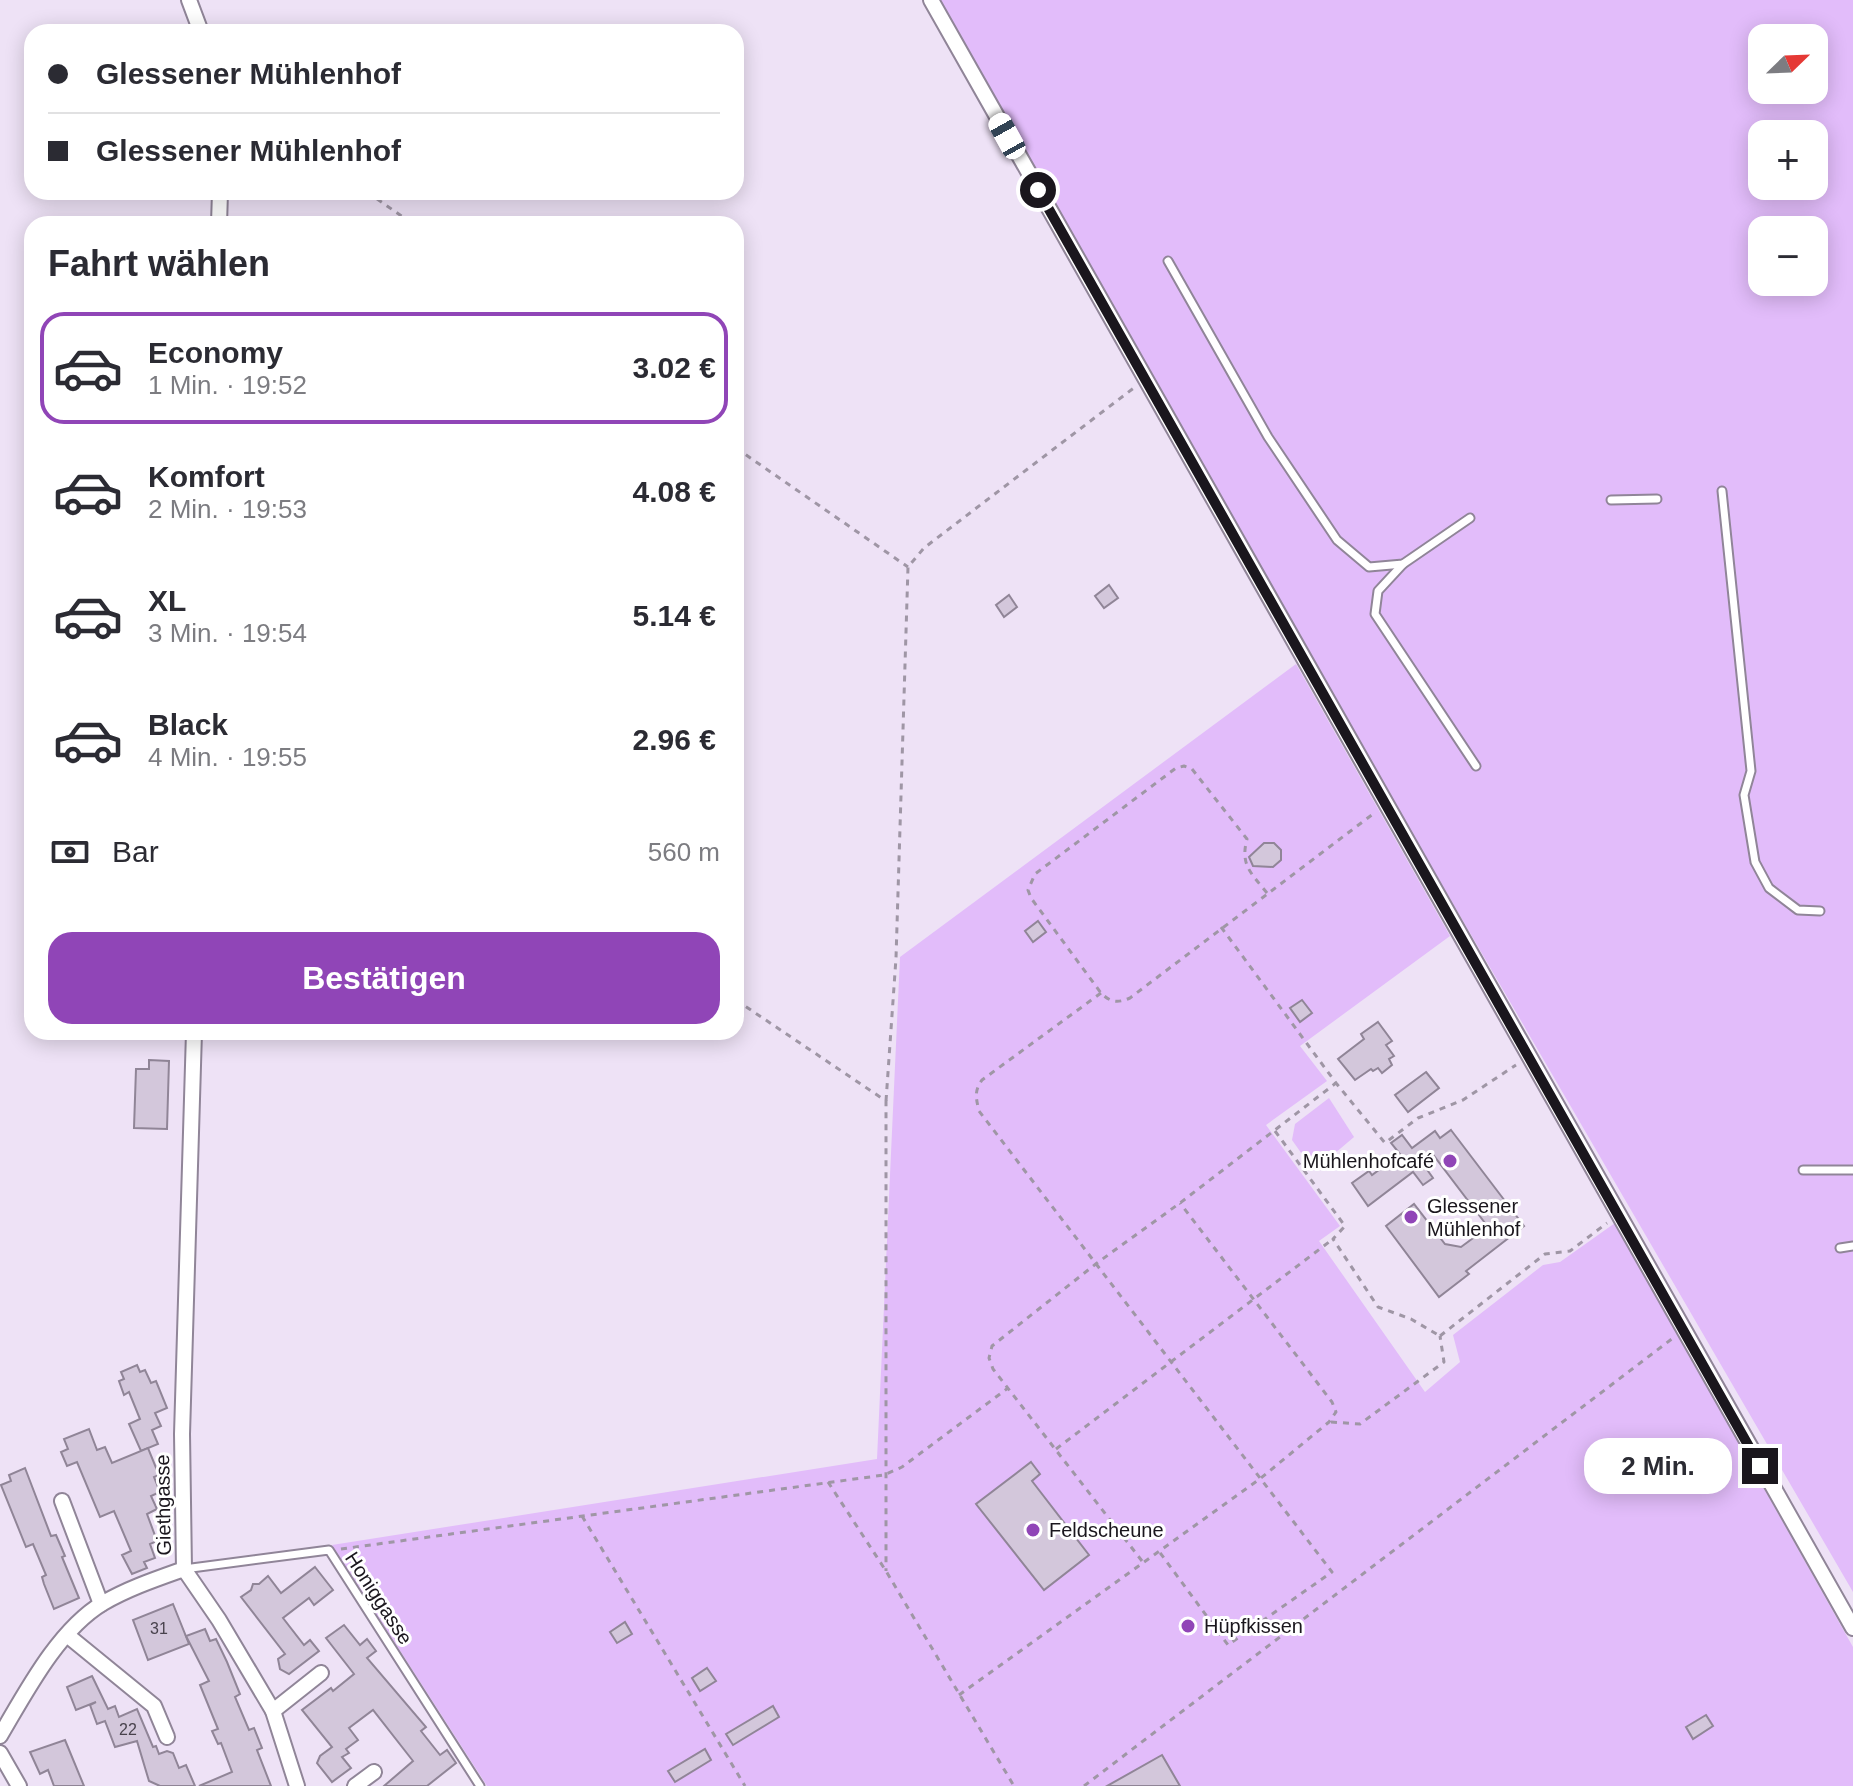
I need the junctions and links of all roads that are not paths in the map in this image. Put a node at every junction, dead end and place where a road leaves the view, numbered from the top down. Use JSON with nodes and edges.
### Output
{"nodes":[{"id":1,"x":189,"y":0,"type":"edge"},
{"id":2,"x":931,"y":0,"type":"edge"},
{"id":3,"x":198,"y":24,"type":"edge"},
{"id":4,"x":1168,"y":261,"type":"dead end"},
{"id":5,"x":1722,"y":491,"type":"dead end"},
{"id":6,"x":1657,"y":499,"type":"dead end"},
{"id":7,"x":1611,"y":500,"type":"dead end"},
{"id":8,"x":1470,"y":518,"type":"dead end"},
{"id":9,"x":1403,"y":564,"type":"junction"},
{"id":10,"x":1476,"y":766,"type":"dead end"},
{"id":11,"x":1820,"y":911,"type":"dead end"},
{"id":12,"x":194,"y":1040,"type":"edge"},
{"id":13,"x":1803,"y":1170,"type":"dead end"},
{"id":14,"x":1853,"y":1170,"type":"edge"},
{"id":15,"x":1853,"y":1246,"type":"edge"},
{"id":16,"x":1840,"y":1248,"type":"dead end"},
{"id":17,"x":62,"y":1501,"type":"dead end"},
{"id":18,"x":184,"y":1569,"type":"junction"},
{"id":19,"x":101,"y":1604,"type":"junction"},
{"id":20,"x":1853,"y":1628,"type":"edge"},
{"id":21,"x":67,"y":1635,"type":"junction"},
{"id":22,"x":321,"y":1673,"type":"dead end"},
{"id":23,"x":273,"y":1711,"type":"junction"},
{"id":24,"x":0,"y":1736,"type":"edge"},
{"id":25,"x":167,"y":1737,"type":"dead end"},
{"id":26,"x":0,"y":1753,"type":"edge"},
{"id":27,"x":374,"y":1772,"type":"dead end"},
{"id":28,"x":19,"y":1786,"type":"edge"},
{"id":29,"x":297,"y":1786,"type":"edge"},
{"id":30,"x":355,"y":1786,"type":"edge"},
{"id":31,"x":480,"y":1786,"type":"edge"}],
"edges":[{"from":1,"to":3,"type":"street"},
{"from":2,"to":20,"type":"street"},
{"from":4,"to":9,"type":"lane"},
{"from":5,"to":11,"type":"lane"},
{"from":6,"to":7,"type":"lane"},
{"from":8,"to":9,"type":"lane"},
{"from":9,"to":10,"type":"lane"},
{"from":12,"to":18,"type":"street","name":"Giethgasse"},
{"from":13,"to":14,"type":"lane"},
{"from":15,"to":16,"type":"lane"},
{"from":17,"to":19,"type":"street"},
{"from":18,"to":19,"type":"street"},
{"from":18,"to":23,"type":"street","name":"Giethgasse"},
{"from":18,"to":31,"type":"lane","name":"Honiggasse"},
{"from":19,"to":21,"type":"street"},
{"from":21,"to":24,"type":"street"},
{"from":21,"to":25,"type":"street"},
{"from":22,"to":23,"type":"street"},
{"from":23,"to":29,"type":"street","name":"Giethgasse"},
{"from":26,"to":28,"type":"street"},
{"from":27,"to":30,"type":"street"}]}
